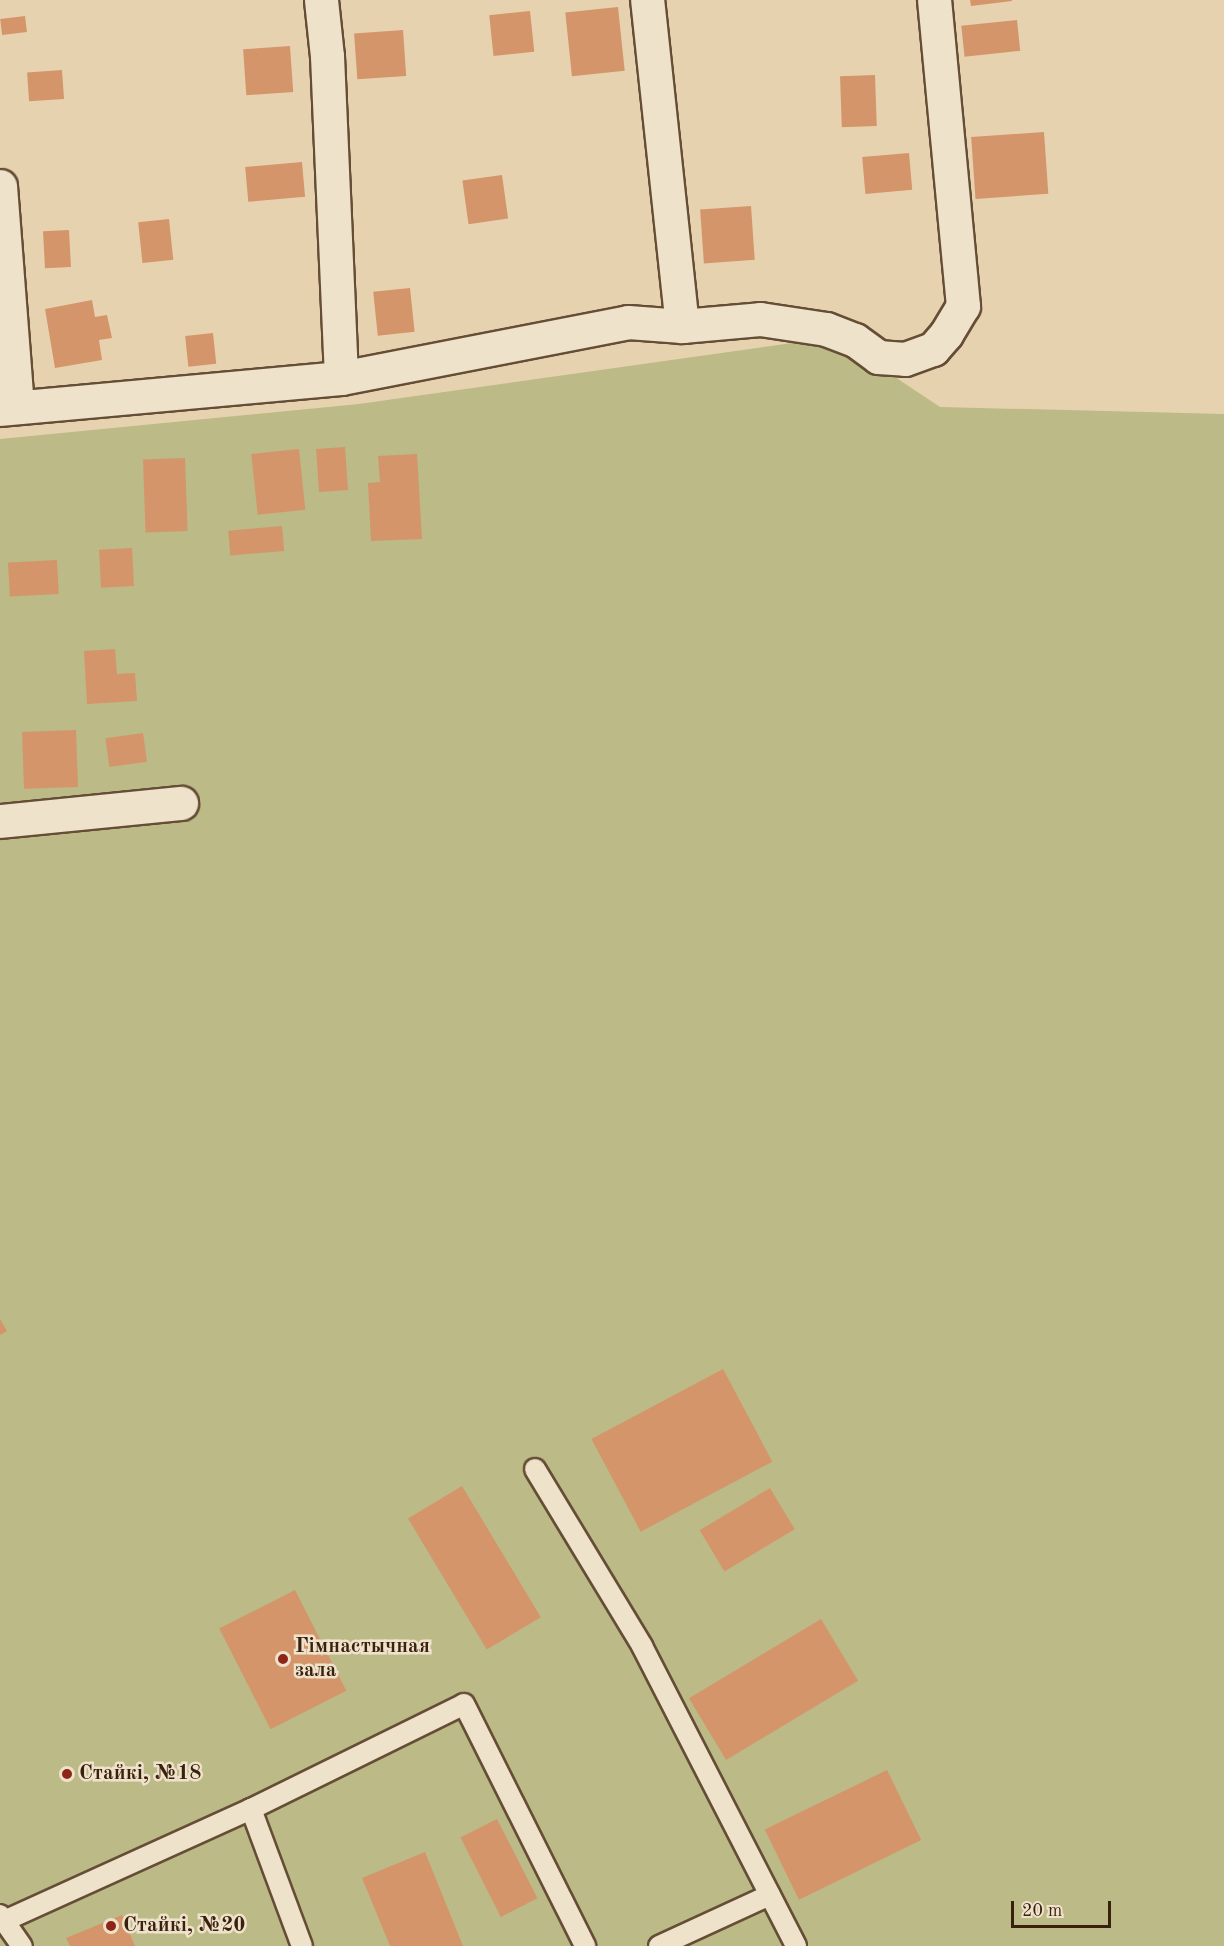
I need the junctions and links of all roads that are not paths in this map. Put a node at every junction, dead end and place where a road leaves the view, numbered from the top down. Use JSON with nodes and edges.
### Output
{"nodes":[{"id":1,"x":321,"y":0,"type":"edge"},
{"id":2,"x":647,"y":0,"type":"edge"},
{"id":3,"x":934,"y":0,"type":"edge"},
{"id":4,"x":0,"y":186,"type":"edge"},
{"id":5,"x":682,"y":326,"type":"junction"},
{"id":6,"x":341,"y":378,"type":"junction"},
{"id":7,"x":9,"y":407,"type":"edge"},
{"id":8,"x":181,"y":803,"type":"dead end"},
{"id":9,"x":0,"y":821,"type":"edge"},
{"id":10,"x":535,"y":1469,"type":"dead end"},
{"id":11,"x":250,"y":1809,"type":"junction"},
{"id":12,"x":770,"y":1895,"type":"junction"},
{"id":13,"x":2,"y":1918,"type":"edge"},
{"id":14,"x":22,"y":1946,"type":"edge"},
{"id":15,"x":302,"y":1946,"type":"edge"},
{"id":16,"x":585,"y":1946,"type":"edge"},
{"id":17,"x":659,"y":1946,"type":"edge"},
{"id":18,"x":796,"y":1946,"type":"edge"}],
"edges":[{"from":1,"to":6,"type":"street"},
{"from":2,"to":5,"type":"street"},
{"from":3,"to":5,"type":"street"},
{"from":4,"to":7,"type":"street"},
{"from":5,"to":6,"type":"street"},
{"from":6,"to":7,"type":"street"},
{"from":8,"to":9,"type":"street"},
{"from":10,"to":12,"type":"lane"},
{"from":11,"to":13,"type":"lane"},
{"from":11,"to":15,"type":"lane"},
{"from":11,"to":16,"type":"lane"},
{"from":12,"to":17,"type":"lane"},
{"from":12,"to":18,"type":"lane"},
{"from":13,"to":14,"type":"lane"}]}
